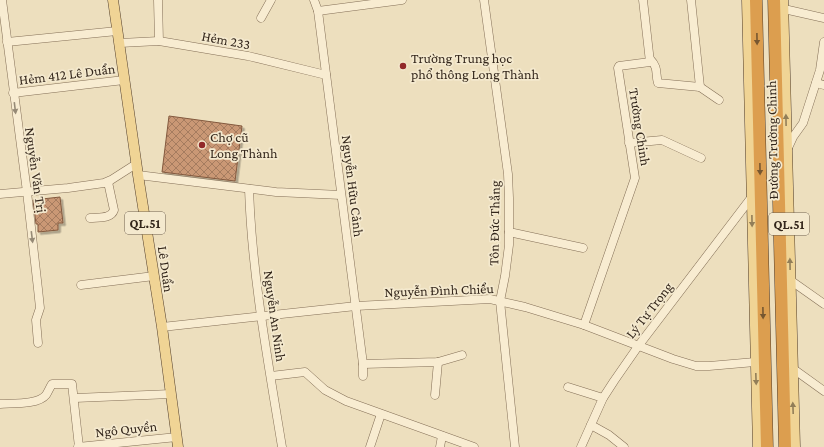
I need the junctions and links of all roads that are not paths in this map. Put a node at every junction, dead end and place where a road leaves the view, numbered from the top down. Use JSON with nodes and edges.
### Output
{"nodes":[{"id":1,"x":113,"y":0,"type":"edge"},
{"id":2,"x":158,"y":0,"type":"edge"},
{"id":3,"x":271,"y":0,"type":"edge"},
{"id":4,"x":314,"y":0,"type":"edge"},
{"id":5,"x":402,"y":0,"type":"edge"},
{"id":6,"x":484,"y":0,"type":"edge"},
{"id":7,"x":643,"y":0,"type":"edge"},
{"id":8,"x":691,"y":0,"type":"edge"},
{"id":9,"x":746,"y":0,"type":"edge"},
{"id":10,"x":756,"y":0,"type":"edge"},
{"id":11,"x":774,"y":0,"type":"edge"},
{"id":12,"x":1,"y":2,"type":"edge"},
{"id":13,"x":784,"y":5,"type":"edge"},
{"id":14,"x":318,"y":11,"type":"junction"},
{"id":15,"x":261,"y":18,"type":"dead end"},
{"id":16,"x":824,"y":18,"type":"edge"},
{"id":17,"x":117,"y":31,"type":"junction"},
{"id":18,"x":159,"y":41,"type":"junction"},
{"id":19,"x":7,"y":42,"type":"junction"},
{"id":20,"x":824,"y":42,"type":"edge"},
{"id":21,"x":120,"y":43,"type":"junction"},
{"id":22,"x":650,"y":59,"type":"junction"},
{"id":23,"x":326,"y":75,"type":"junction"},
{"id":24,"x":124,"y":80,"type":"junction"},
{"id":25,"x":820,"y":84,"type":"edge"},
{"id":26,"x":700,"y":87,"type":"junction"},
{"id":27,"x":13,"y":93,"type":"junction"},
{"id":28,"x":719,"y":100,"type":"dead end"},
{"id":29,"x":629,"y":143,"type":"junction"},
{"id":30,"x":782,"y":150,"type":"junction"},
{"id":31,"x":701,"y":158,"type":"dead end"},
{"id":32,"x":136,"y":164,"type":"junction"},
{"id":33,"x":138,"y":175,"type":"junction"},
{"id":34,"x":108,"y":182,"type":"junction"},
{"id":35,"x":249,"y":189,"type":"junction"},
{"id":36,"x":27,"y":192,"type":"junction"},
{"id":37,"x":0,"y":194,"type":"edge"},
{"id":38,"x":341,"y":195,"type":"junction"},
{"id":39,"x":756,"y":198,"type":"junction"},
{"id":40,"x":90,"y":218,"type":"dead end"},
{"id":41,"x":509,"y":232,"type":"junction"},
{"id":42,"x":583,"y":248,"type":"dead end"},
{"id":43,"x":154,"y":276,"type":"junction"},
{"id":44,"x":790,"y":280,"type":"junction"},
{"id":45,"x":81,"y":285,"type":"dead end"},
{"id":46,"x":500,"y":301,"type":"junction"},
{"id":47,"x":824,"y":304,"type":"edge"},
{"id":48,"x":356,"y":306,"type":"junction"},
{"id":49,"x":260,"y":316,"type":"junction"},
{"id":50,"x":584,"y":325,"type":"junction"},
{"id":51,"x":162,"y":327,"type":"junction"},
{"id":52,"x":38,"y":343,"type":"dead end"},
{"id":53,"x":639,"y":345,"type":"junction"},
{"id":54,"x":462,"y":355,"type":"dead end"},
{"id":55,"x":760,"y":361,"type":"junction"},
{"id":56,"x":438,"y":362,"type":"junction"},
{"id":57,"x":363,"y":364,"type":"junction"},
{"id":58,"x":788,"y":368,"type":"junction"},
{"id":59,"x":271,"y":376,"type":"junction"},
{"id":60,"x":363,"y":376,"type":"dead end"},
{"id":61,"x":568,"y":387,"type":"dead end"},
{"id":62,"x":824,"y":391,"type":"edge"},
{"id":63,"x":171,"y":394,"type":"junction"},
{"id":64,"x":435,"y":396,"type":"dead end"},
{"id":65,"x":74,"y":398,"type":"junction"},
{"id":66,"x":603,"y":398,"type":"junction"},
{"id":67,"x":0,"y":404,"type":"edge"},
{"id":68,"x":381,"y":414,"type":"junction"},
{"id":69,"x":591,"y":425,"type":"junction"},
{"id":70,"x":442,"y":436,"type":"junction"},
{"id":71,"x":177,"y":442,"type":"edge"},
{"id":72,"x":78,"y":447,"type":"edge"},
{"id":73,"x":282,"y":447,"type":"edge"},
{"id":74,"x":370,"y":447,"type":"edge"},
{"id":75,"x":440,"y":447,"type":"edge"},
{"id":76,"x":474,"y":447,"type":"edge"},
{"id":77,"x":515,"y":447,"type":"edge"},
{"id":78,"x":581,"y":447,"type":"edge"},
{"id":79,"x":624,"y":447,"type":"edge"},
{"id":80,"x":758,"y":447,"type":"edge"},
{"id":81,"x":767,"y":447,"type":"edge"},
{"id":82,"x":785,"y":447,"type":"edge"},
{"id":83,"x":795,"y":447,"type":"edge"}],
"edges":[{"from":1,"to":17,"type":"main road","name":"Lê Duẩn","number":"QL.51"},
{"from":2,"to":18,"type":"street"},
{"from":3,"to":15,"type":"street"},
{"from":4,"to":14,"type":"street","name":"Nguyễn Hữu Cảnh"},
{"from":5,"to":14,"type":"street"},
{"from":6,"to":41,"type":"street","name":"Tôn Đức Thắng"},
{"from":7,"to":22,"type":"street"},
{"from":8,"to":26,"type":"street"},
{"from":9,"to":39,"type":"main road","name":"Đường Trường Chinh","number":"QL.51"},
{"from":10,"to":39,"type":"highway","name":"Đường Trường Chinh","number":"QL.51","one_way":true},
{"from":11,"to":30,"type":"highway","name":"Đường Trường Chinh","number":"QL.51"},
{"from":12,"to":19,"type":"street","name":"Nguyễn Văn Trị"},
{"from":13,"to":16,"type":"street"},
{"from":30,"to":13,"type":"main road","name":"Đường Trường Chinh","number":"QL.51","one_way":true},
{"from":14,"to":23,"type":"street","name":"Nguyễn Hữu Cảnh"},
{"from":17,"to":19,"type":"street"},
{"from":17,"to":21,"type":"main road","name":"Lê Duẩn","number":"QL.51"},
{"from":18,"to":21,"type":"street","name":"Hẻm 233"},
{"from":18,"to":23,"type":"street","name":"Hẻm 233"},
{"from":19,"to":27,"type":"street","name":"Nguyễn Văn Trị"},
{"from":20,"to":25,"type":"street"},
{"from":21,"to":24,"type":"main road","name":"Lê Duẩn","number":"QL.51"},
{"from":22,"to":26,"type":"street"},
{"from":22,"to":29,"type":"street","name":"Trường Chinh"},
{"from":23,"to":38,"type":"street","name":"Nguyễn Hữu Cảnh"},
{"from":24,"to":27,"type":"street","name":"Hẻm 412 Lê Duẩn"},
{"from":24,"to":32,"type":"main road","name":"Lê Duẩn","number":"QL.51"},
{"from":25,"to":30,"type":"street"},
{"from":26,"to":28,"type":"street"},
{"from":27,"to":36,"type":"street","name":"Nguyễn Văn Trị","one_way":true},
{"from":29,"to":31,"type":"street"},
{"from":29,"to":50,"type":"street","name":"Trường Chinh"},
{"from":44,"to":30,"type":"main road","name":"Đường Trường Chinh","number":"QL.51","one_way":true},
{"from":30,"to":58,"type":"highway","name":"Đường Trường Chinh","number":"QL.51"},
{"from":32,"to":33,"type":"main road","name":"Lê Duẩn","number":"QL.51"},
{"from":32,"to":34,"type":"street"},
{"from":33,"to":35,"type":"street"},
{"from":33,"to":43,"type":"main road","name":"Lê Duẩn","number":"QL.51"},
{"from":34,"to":36,"type":"street"},
{"from":34,"to":40,"type":"street"},
{"from":35,"to":38,"type":"street"},
{"from":35,"to":49,"type":"street","name":"Nguyễn An Ninh"},
{"from":36,"to":37,"type":"street"},
{"from":36,"to":52,"type":"street","name":"Nguyễn Văn Trị","one_way":true},
{"from":38,"to":48,"type":"street","name":"Nguyễn Hữu Cảnh"},
{"from":39,"to":53,"type":"street","name":"Lý Tự Trọng"},
{"from":39,"to":55,"type":"highway","name":"Đường Trường Chinh","number":"QL.51","one_way":true},
{"from":41,"to":42,"type":"street"},
{"from":41,"to":46,"type":"street","name":"Tôn Đức Thắng"},
{"from":43,"to":45,"type":"street"},
{"from":43,"to":51,"type":"main road","name":"Lê Duẩn","number":"QL.51"},
{"from":44,"to":47,"type":"street"},
{"from":44,"to":58,"type":"main road","name":"Đường Trường Chinh","number":"QL.51"},
{"from":46,"to":48,"type":"street","name":"Nguyễn Đình Chiểu"},
{"from":46,"to":50,"type":"street","name":"Nguyễn Đình Chiểu"},
{"from":46,"to":77,"type":"street","name":"Tôn Đức Thắng"},
{"from":48,"to":49,"type":"street","name":"Nguyễn Đình Chiểu"},
{"from":48,"to":57,"type":"street","name":"Nguyễn Hữu Cảnh"},
{"from":49,"to":51,"type":"street","name":"Nguyễn Đình Chiểu"},
{"from":49,"to":59,"type":"street","name":"Nguyễn An Ninh"},
{"from":50,"to":53,"type":"street","name":"Nguyễn Đình Chiểu"},
{"from":51,"to":63,"type":"main road","name":"Lê Duẩn","number":"QL.51"},
{"from":53,"to":55,"type":"street","name":"Nguyễn Đình Chiểu"},
{"from":53,"to":66,"type":"street","name":"Lý Tự Trọng"},
{"from":54,"to":56,"type":"street"},
{"from":55,"to":80,"type":"main road","name":"Đường Trường Chinh","number":"QL.51","one_way":true},
{"from":55,"to":81,"type":"highway","name":"Đường Trường Chinh","number":"QL.51"},
{"from":56,"to":57,"type":"street"},
{"from":56,"to":64,"type":"street"},
{"from":57,"to":60,"type":"street","name":"Nguyễn Hữu Cảnh"},
{"from":58,"to":62,"type":"street"},
{"from":58,"to":82,"type":"highway","name":"Đường Trường Chinh","number":"QL.51"},
{"from":83,"to":58,"type":"main road","name":"Đường Trường Chinh","number":"QL.51","one_way":true},
{"from":59,"to":68,"type":"street"},
{"from":59,"to":73,"type":"street","name":"Nguyễn An Ninh"},
{"from":61,"to":66,"type":"street"},
{"from":63,"to":65,"type":"street"},
{"from":63,"to":71,"type":"main road","name":"Lê Duẩn","number":"QL.51"},
{"from":65,"to":67,"type":"street"},
{"from":65,"to":72,"type":"street"},
{"from":66,"to":69,"type":"street","name":"Lý Tự Trọng"},
{"from":68,"to":70,"type":"street"},
{"from":68,"to":74,"type":"street"},
{"from":69,"to":78,"type":"street","name":"Lý Tự Trọng"},
{"from":69,"to":79,"type":"street"},
{"from":70,"to":75,"type":"street"},
{"from":70,"to":76,"type":"street"},
{"from":71,"to":72,"type":"street","name":"Ngô Quyền"}]}
